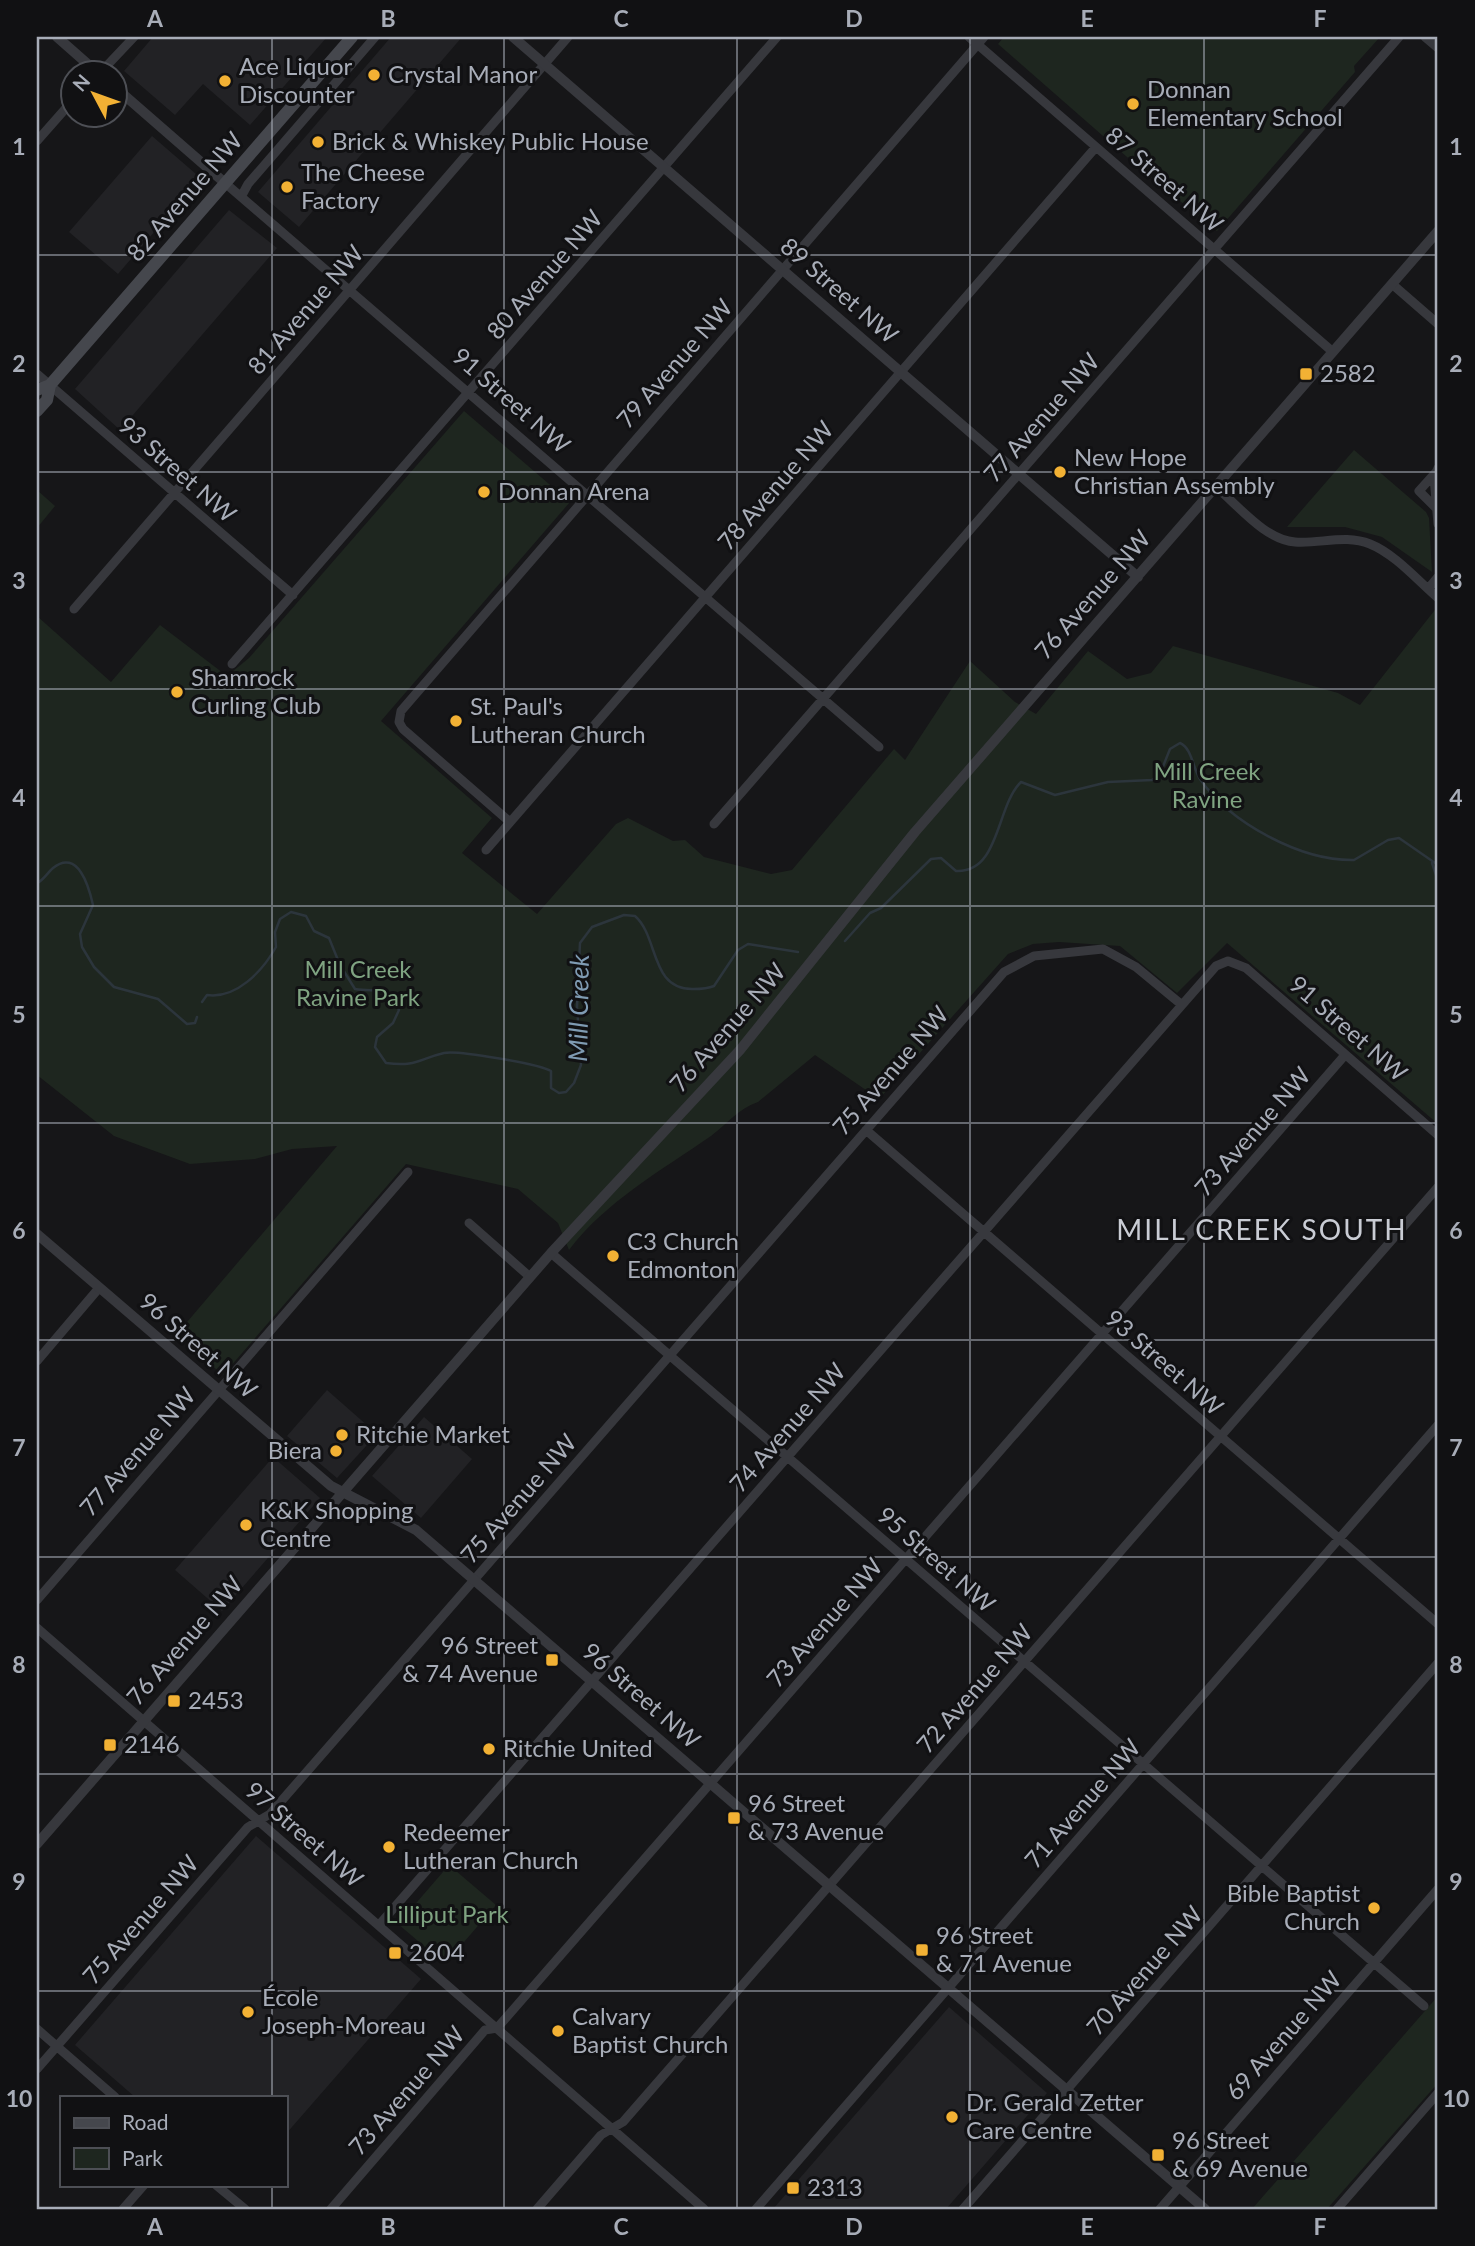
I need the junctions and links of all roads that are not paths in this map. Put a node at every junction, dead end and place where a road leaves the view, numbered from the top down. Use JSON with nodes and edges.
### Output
{"nodes":[{"id":1,"x":57,"y":37,"type":"edge"},
{"id":2,"x":134,"y":37,"type":"edge"},
{"id":3,"x":352,"y":37,"type":"edge"},
{"id":4,"x":375,"y":37,"type":"edge"},
{"id":5,"x":513,"y":37,"type":"edge"},
{"id":6,"x":568,"y":37,"type":"edge"},
{"id":7,"x":776,"y":37,"type":"edge"},
{"id":8,"x":969,"y":37,"type":"edge"},
{"id":9,"x":1399,"y":37,"type":"edge"},
{"id":10,"x":1425,"y":37,"type":"edge"},
{"id":11,"x":981,"y":40,"type":"edge"},
{"id":12,"x":1438,"y":48,"type":"edge"},
{"id":13,"x":84,"y":60,"type":"edge"},
{"id":14,"x":112,"y":60,"type":"edge"},
{"id":15,"x":544,"y":64,"type":"junction"},
{"id":16,"x":130,"y":100,"type":"edge"},
{"id":17,"x":60,"y":116,"type":"edge"},
{"id":18,"x":37,"y":141,"type":"edge"},
{"id":19,"x":1096,"y":147,"type":"junction"},
{"id":20,"x":664,"y":167,"type":"junction"},
{"id":21,"x":225,"y":183,"type":"junction"},
{"id":22,"x":241,"y":197,"type":"junction"},
{"id":23,"x":1438,"y":231,"type":"edge"},
{"id":24,"x":1214,"y":249,"type":"junction"},
{"id":25,"x":782,"y":270,"type":"junction"},
{"id":26,"x":1392,"y":284,"type":"junction"},
{"id":27,"x":349,"y":290,"type":"junction"},
{"id":28,"x":1438,"y":324,"type":"edge"},
{"id":29,"x":1333,"y":352,"type":"junction"},
{"id":30,"x":901,"y":372,"type":"junction"},
{"id":31,"x":37,"y":374,"type":"edge"},
{"id":32,"x":43,"y":388,"type":"edge"},
{"id":33,"x":468,"y":392,"type":"junction"},
{"id":34,"x":37,"y":411,"type":"edge"},
{"id":35,"x":1437,"y":470,"type":"edge"},
{"id":36,"x":1019,"y":474,"type":"junction"},
{"id":37,"x":1216,"y":487,"type":"junction"},
{"id":38,"x":174,"y":493,"type":"junction"},
{"id":39,"x":587,"y":495,"type":"junction"},
{"id":40,"x":1437,"y":509,"type":"edge"},
{"id":41,"x":1438,"y":524,"type":"edge"},
{"id":42,"x":1138,"y":576,"type":"junction"},
{"id":43,"x":1438,"y":577,"type":"edge"},
{"id":44,"x":1428,"y":589,"type":"junction"},
{"id":45,"x":293,"y":596,"type":"junction"},
{"id":46,"x":705,"y":597,"type":"junction"},
{"id":47,"x":1438,"y":598,"type":"edge"},
{"id":48,"x":74,"y":609,"type":"dead end"},
{"id":49,"x":232,"y":664,"type":"dead end"},
{"id":50,"x":823,"y":699,"type":"junction"},
{"id":51,"x":879,"y":747,"type":"dead end"},
{"id":52,"x":510,"y":822,"type":"junction"},
{"id":53,"x":714,"y":824,"type":"dead end"},
{"id":54,"x":486,"y":850,"type":"dead end"},
{"id":55,"x":1228,"y":961,"type":"joint"},
{"id":56,"x":1182,"y":1005,"type":"junction"},
{"id":57,"x":1345,"y":1055,"type":"junction"},
{"id":58,"x":866,"y":1130,"type":"junction"},
{"id":59,"x":1438,"y":1135,"type":"edge"},
{"id":60,"x":408,"y":1172,"type":"dead end"},
{"id":61,"x":1438,"y":1187,"type":"edge"},
{"id":62,"x":469,"y":1223,"type":"dead end"},
{"id":63,"x":984,"y":1232,"type":"junction"},
{"id":64,"x":37,"y":1234,"type":"edge"},
{"id":65,"x":551,"y":1253,"type":"junction"},
{"id":66,"x":530,"y":1277,"type":"junction"},
{"id":67,"x":99,"y":1288,"type":"junction"},
{"id":68,"x":1102,"y":1335,"type":"junction"},
{"id":69,"x":669,"y":1355,"type":"junction"},
{"id":70,"x":37,"y":1361,"type":"edge"},
{"id":71,"x":217,"y":1390,"type":"junction"},
{"id":72,"x":1438,"y":1425,"type":"edge"},
{"id":73,"x":1220,"y":1437,"type":"junction"},
{"id":74,"x":788,"y":1457,"type":"junction"},
{"id":75,"x":341,"y":1493,"type":"junction"},
{"id":76,"x":1339,"y":1539,"type":"junction"},
{"id":77,"x":906,"y":1560,"type":"junction"},
{"id":78,"x":474,"y":1580,"type":"junction"},
{"id":79,"x":37,"y":1600,"type":"edge"},
{"id":80,"x":1438,"y":1624,"type":"edge"},
{"id":81,"x":37,"y":1628,"type":"edge"},
{"id":82,"x":1024,"y":1661,"type":"junction"},
{"id":83,"x":1438,"y":1663,"type":"edge"},
{"id":84,"x":592,"y":1682,"type":"junction"},
{"id":85,"x":144,"y":1721,"type":"junction"},
{"id":86,"x":1143,"y":1764,"type":"junction"},
{"id":87,"x":711,"y":1784,"type":"junction"},
{"id":88,"x":258,"y":1821,"type":"junction"},
{"id":89,"x":37,"y":1844,"type":"edge"},
{"id":90,"x":1262,"y":1866,"type":"junction"},
{"id":91,"x":830,"y":1886,"type":"junction"},
{"id":92,"x":1438,"y":1889,"type":"edge"},
{"id":93,"x":379,"y":1925,"type":"junction"},
{"id":94,"x":1373,"y":1963,"type":"junction"},
{"id":95,"x":948,"y":1989,"type":"junction"},
{"id":96,"x":1424,"y":2006,"type":"dead end"},
{"id":97,"x":497,"y":2028,"type":"junction"},
{"id":98,"x":37,"y":2029,"type":"edge"},
{"id":99,"x":57,"y":2046,"type":"junction"},
{"id":100,"x":37,"y":2069,"type":"edge"},
{"id":101,"x":1067,"y":2091,"type":"junction"},
{"id":102,"x":1438,"y":2093,"type":"edge"},
{"id":103,"x":114,"y":2096,"type":"edge"},
{"id":104,"x":613,"y":2129,"type":"junction"},
{"id":105,"x":143,"y":2186,"type":"edge"},
{"id":106,"x":217,"y":2186,"type":"edge"},
{"id":107,"x":1179,"y":2187,"type":"junction"},
{"id":108,"x":123,"y":2209,"type":"edge"},
{"id":109,"x":245,"y":2209,"type":"edge"},
{"id":110,"x":331,"y":2209,"type":"edge"},
{"id":111,"x":537,"y":2209,"type":"edge"},
{"id":112,"x":704,"y":2209,"type":"edge"},
{"id":113,"x":756,"y":2209,"type":"edge"},
{"id":114,"x":963,"y":2209,"type":"edge"},
{"id":115,"x":1160,"y":2209,"type":"edge"},
{"id":116,"x":1205,"y":2209,"type":"edge"},
{"id":117,"x":1337,"y":2209,"type":"edge"}],
"edges":[{"from":1,"to":13,"type":"street"},
{"from":2,"to":14,"type":"street"},
{"from":3,"to":21,"type":"main road","name":"82 Avenue NW"},
{"from":4,"to":22,"type":"street","name":"82 Avenue NW"},
{"from":5,"to":15,"type":"street","name":"89 Street NW"},
{"from":6,"to":15,"type":"street","name":"81 Avenue NW"},
{"from":7,"to":20,"type":"street","name":"80 Avenue NW"},
{"from":8,"to":11,"type":"street","name":"87 Street NW"},
{"from":9,"to":24,"type":"street","name":"77 Avenue NW"},
{"from":10,"to":12,"type":"street"},
{"from":11,"to":19,"type":"street","name":"87 Street NW"},
{"from":11,"to":25,"type":"street","name":"79 Avenue NW"},
{"from":15,"to":20,"type":"street","name":"89 Street NW"},
{"from":15,"to":27,"type":"street","name":"81 Avenue NW"},
{"from":16,"to":21,"type":"street","name":"91 Street NW"},
{"from":17,"to":18,"type":"street"},
{"from":19,"to":24,"type":"street","name":"87 Street NW"},
{"from":19,"to":30,"type":"street","name":"78 Avenue NW"},
{"from":20,"to":25,"type":"street","name":"89 Street NW"},
{"from":20,"to":33,"type":"street","name":"80 Avenue NW"},
{"from":21,"to":22,"type":"street","name":"91 Street NW"},
{"from":21,"to":32,"type":"main road","name":"82 Avenue NW"},
{"from":22,"to":27,"type":"street","name":"91 Street NW"},
{"from":23,"to":26,"type":"street","name":"76 Avenue NW"},
{"from":24,"to":29,"type":"street","name":"87 Street NW"},
{"from":24,"to":36,"type":"street","name":"77 Avenue NW"},
{"from":25,"to":30,"type":"street","name":"89 Street NW"},
{"from":25,"to":39,"type":"street","name":"79 Avenue NW"},
{"from":26,"to":28,"type":"street"},
{"from":26,"to":29,"type":"street","name":"76 Avenue NW"},
{"from":27,"to":33,"type":"street","name":"91 Street NW"},
{"from":27,"to":38,"type":"street","name":"81 Avenue NW"},
{"from":29,"to":37,"type":"street","name":"76 Avenue NW"},
{"from":30,"to":36,"type":"street","name":"89 Street NW"},
{"from":30,"to":46,"type":"street","name":"78 Avenue NW"},
{"from":31,"to":32,"type":"street","name":"93 Street NW"},
{"from":32,"to":34,"type":"main road","name":"82 Avenue NW"},
{"from":32,"to":38,"type":"street","name":"93 Street NW"},
{"from":33,"to":39,"type":"street","name":"91 Street NW"},
{"from":33,"to":45,"type":"street","name":"80 Avenue NW"},
{"from":35,"to":40,"type":"street"},
{"from":35,"to":40,"type":"street"},
{"from":36,"to":42,"type":"street","name":"89 Street NW"},
{"from":36,"to":50,"type":"street","name":"77 Avenue NW"},
{"from":37,"to":42,"type":"street","name":"76 Avenue NW"},
{"from":37,"to":44,"type":"street"},
{"from":38,"to":45,"type":"street","name":"93 Street NW"},
{"from":38,"to":48,"type":"street","name":"81 Avenue NW"},
{"from":39,"to":46,"type":"street","name":"91 Street NW"},
{"from":39,"to":52,"type":"street","name":"79 Avenue NW"},
{"from":40,"to":41,"type":"street"},
{"from":42,"to":65,"type":"street","name":"76 Avenue NW"},
{"from":43,"to":44,"type":"street"},
{"from":44,"to":47,"type":"street"},
{"from":45,"to":49,"type":"street","name":"80 Avenue NW"},
{"from":46,"to":50,"type":"street","name":"91 Street NW"},
{"from":46,"to":52,"type":"street","name":"78 Avenue NW"},
{"from":50,"to":51,"type":"street","name":"91 Street NW"},
{"from":50,"to":53,"type":"street","name":"77 Avenue NW"},
{"from":52,"to":54,"type":"street","name":"78 Avenue NW"},
{"from":55,"to":56,"type":"street","name":"74 Avenue NW"},
{"from":55,"to":57,"type":"street","name":"91 Street NW"},
{"from":56,"to":58,"type":"street","name":"75 Avenue NW"},
{"from":56,"to":63,"type":"street","name":"74 Avenue NW"},
{"from":57,"to":59,"type":"street","name":"91 Street NW"},
{"from":57,"to":68,"type":"street","name":"73 Avenue NW"},
{"from":58,"to":63,"type":"street","name":"93 Street NW"},
{"from":58,"to":69,"type":"street","name":"75 Avenue NW"},
{"from":60,"to":71,"type":"street","name":"77 Avenue NW"},
{"from":61,"to":73,"type":"street","name":"72 Avenue NW"},
{"from":62,"to":66,"type":"street"},
{"from":63,"to":68,"type":"street","name":"93 Street NW"},
{"from":63,"to":74,"type":"street","name":"74 Avenue NW"},
{"from":64,"to":67,"type":"street","name":"96 Street NW"},
{"from":65,"to":66,"type":"street","name":"76 Avenue NW"},
{"from":65,"to":69,"type":"street","name":"95 Street NW"},
{"from":66,"to":75,"type":"street","name":"76 Avenue NW"},
{"from":67,"to":70,"type":"street"},
{"from":67,"to":71,"type":"street","name":"96 Street NW"},
{"from":68,"to":73,"type":"street","name":"93 Street NW"},
{"from":68,"to":77,"type":"street","name":"73 Avenue NW"},
{"from":69,"to":74,"type":"street","name":"95 Street NW"},
{"from":69,"to":78,"type":"street","name":"75 Avenue NW"},
{"from":71,"to":75,"type":"street","name":"96 Street NW"},
{"from":71,"to":79,"type":"street","name":"77 Avenue NW"},
{"from":72,"to":76,"type":"street","name":"71 Avenue NW"},
{"from":73,"to":76,"type":"street","name":"93 Street NW"},
{"from":73,"to":82,"type":"street","name":"72 Avenue NW"},
{"from":74,"to":77,"type":"street","name":"95 Street NW"},
{"from":74,"to":84,"type":"street","name":"74 Avenue NW"},
{"from":75,"to":78,"type":"street","name":"96 Street NW"},
{"from":75,"to":85,"type":"street","name":"76 Avenue NW"},
{"from":76,"to":80,"type":"street","name":"93 Street NW"},
{"from":76,"to":86,"type":"street","name":"71 Avenue NW"},
{"from":77,"to":82,"type":"street","name":"95 Street NW"},
{"from":77,"to":87,"type":"street","name":"73 Avenue NW"},
{"from":78,"to":84,"type":"street","name":"96 Street NW"},
{"from":78,"to":88,"type":"street","name":"75 Avenue NW"},
{"from":81,"to":85,"type":"street","name":"97 Street NW"},
{"from":82,"to":86,"type":"street","name":"95 Street NW"},
{"from":82,"to":91,"type":"street","name":"72 Avenue NW"},
{"from":83,"to":90,"type":"street","name":"70 Avenue NW"},
{"from":84,"to":87,"type":"street","name":"96 Street NW"},
{"from":84,"to":93,"type":"street","name":"74 Avenue NW"},
{"from":85,"to":88,"type":"street","name":"97 Street NW"},
{"from":85,"to":89,"type":"street","name":"76 Avenue NW"},
{"from":86,"to":90,"type":"street","name":"95 Street NW"},
{"from":86,"to":95,"type":"street","name":"71 Avenue NW"},
{"from":87,"to":91,"type":"street","name":"96 Street NW"},
{"from":87,"to":97,"type":"street","name":"73 Avenue NW"},
{"from":88,"to":93,"type":"street","name":"97 Street NW"},
{"from":88,"to":99,"type":"street","name":"75 Avenue NW"},
{"from":90,"to":94,"type":"street","name":"95 Street NW"},
{"from":90,"to":101,"type":"street","name":"70 Avenue NW"},
{"from":91,"to":95,"type":"street","name":"96 Street NW"},
{"from":91,"to":104,"type":"street","name":"72 Avenue NW"},
{"from":92,"to":94,"type":"street","name":"69 Avenue NW"},
{"from":93,"to":97,"type":"street","name":"97 Street NW"},
{"from":94,"to":96,"type":"street","name":"95 Street NW"},
{"from":94,"to":107,"type":"street","name":"69 Avenue NW"},
{"from":95,"to":101,"type":"street","name":"96 Street NW"},
{"from":95,"to":113,"type":"street","name":"71 Avenue NW"},
{"from":97,"to":104,"type":"street","name":"97 Street NW"},
{"from":97,"to":110,"type":"street","name":"73 Avenue NW"},
{"from":98,"to":99,"type":"street"},
{"from":99,"to":100,"type":"street","name":"75 Avenue NW"},
{"from":99,"to":103,"type":"street"},
{"from":101,"to":107,"type":"street","name":"96 Street NW"},
{"from":101,"to":114,"type":"street","name":"70 Avenue NW"},
{"from":102,"to":117,"type":"street"},
{"from":104,"to":111,"type":"street","name":"72 Avenue NW"},
{"from":104,"to":112,"type":"street","name":"97 Street NW"},
{"from":105,"to":108,"type":"street"},
{"from":106,"to":109,"type":"street"},
{"from":107,"to":115,"type":"street","name":"69 Avenue NW"},
{"from":107,"to":116,"type":"street","name":"96 Street NW"}]}
